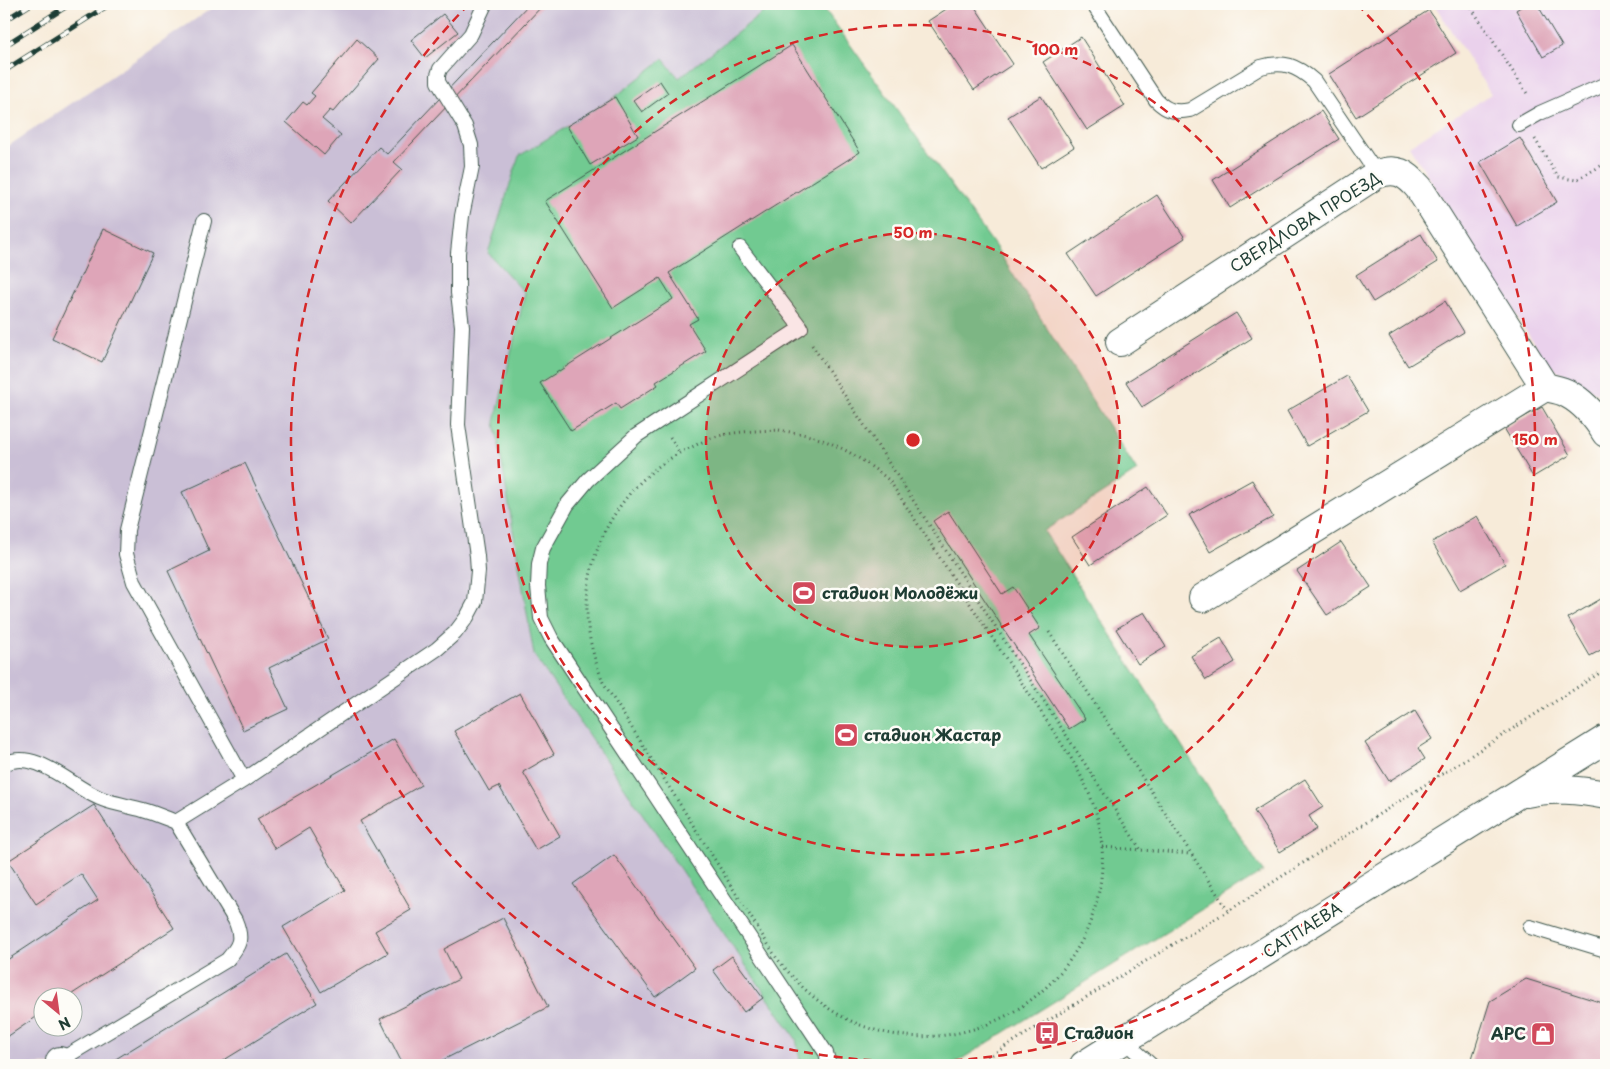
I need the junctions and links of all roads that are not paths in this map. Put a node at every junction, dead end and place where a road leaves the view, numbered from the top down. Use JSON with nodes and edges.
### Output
{"nodes":[{"id":1,"x":486,"y":4,"type":"edge"},
{"id":2,"x":1093,"y":4,"type":"edge"},
{"id":3,"x":1606,"y":84,"type":"edge"},
{"id":4,"x":1522,"y":124,"type":"road end"},
{"id":5,"x":1377,"y":174,"type":"junction"},
{"id":6,"x":204,"y":221,"type":"dead end"},
{"id":7,"x":740,"y":248,"type":"dead end"},
{"id":8,"x":1120,"y":342,"type":"dead end"},
{"id":9,"x":1545,"y":387,"type":"junction"},
{"id":10,"x":1606,"y":433,"type":"edge"},
{"id":11,"x":1202,"y":598,"type":"dead end"},
{"id":12,"x":1606,"y":739,"type":"edge"},
{"id":13,"x":4,"y":764,"type":"edge"},
{"id":14,"x":244,"y":780,"type":"junction"},
{"id":15,"x":1520,"y":794,"type":"junction"},
{"id":16,"x":1606,"y":795,"type":"edge"},
{"id":17,"x":176,"y":822,"type":"junction"},
{"id":18,"x":1530,"y":927,"type":"dead end"},
{"id":19,"x":1606,"y":950,"type":"edge"},
{"id":20,"x":1124,"y":1041,"type":"junction"},
{"id":21,"x":58,"y":1064,"type":"edge"},
{"id":22,"x":829,"y":1065,"type":"edge"},
{"id":23,"x":1084,"y":1065,"type":"edge"},
{"id":24,"x":1151,"y":1065,"type":"edge"}],
"edges":[{"from":1,"to":14,"type":"lane"},
{"from":2,"to":5,"type":"lane"},
{"from":3,"to":4,"type":"lane"},
{"from":5,"to":8,"type":"street","name":"СВЕРДЛОВА ПРОЕЗД"},
{"from":5,"to":9,"type":"street","name":"СВЕРДЛОВА ПРОЕЗД"},
{"from":6,"to":14,"type":"lane"},
{"from":7,"to":22,"type":"lane"},
{"from":9,"to":10,"type":"street"},
{"from":9,"to":11,"type":"street"},
{"from":12,"to":15,"type":"street","name":"САТПАЕВА"},
{"from":13,"to":17,"type":"lane"},
{"from":14,"to":17,"type":"lane"},
{"from":15,"to":16,"type":"street"},
{"from":15,"to":20,"type":"street","name":"САТПАЕВА"},
{"from":17,"to":21,"type":"lane"},
{"from":18,"to":19,"type":"lane"},
{"from":20,"to":23,"type":"street","name":"САТПАЕВА"},
{"from":20,"to":24,"type":"lane"}]}
